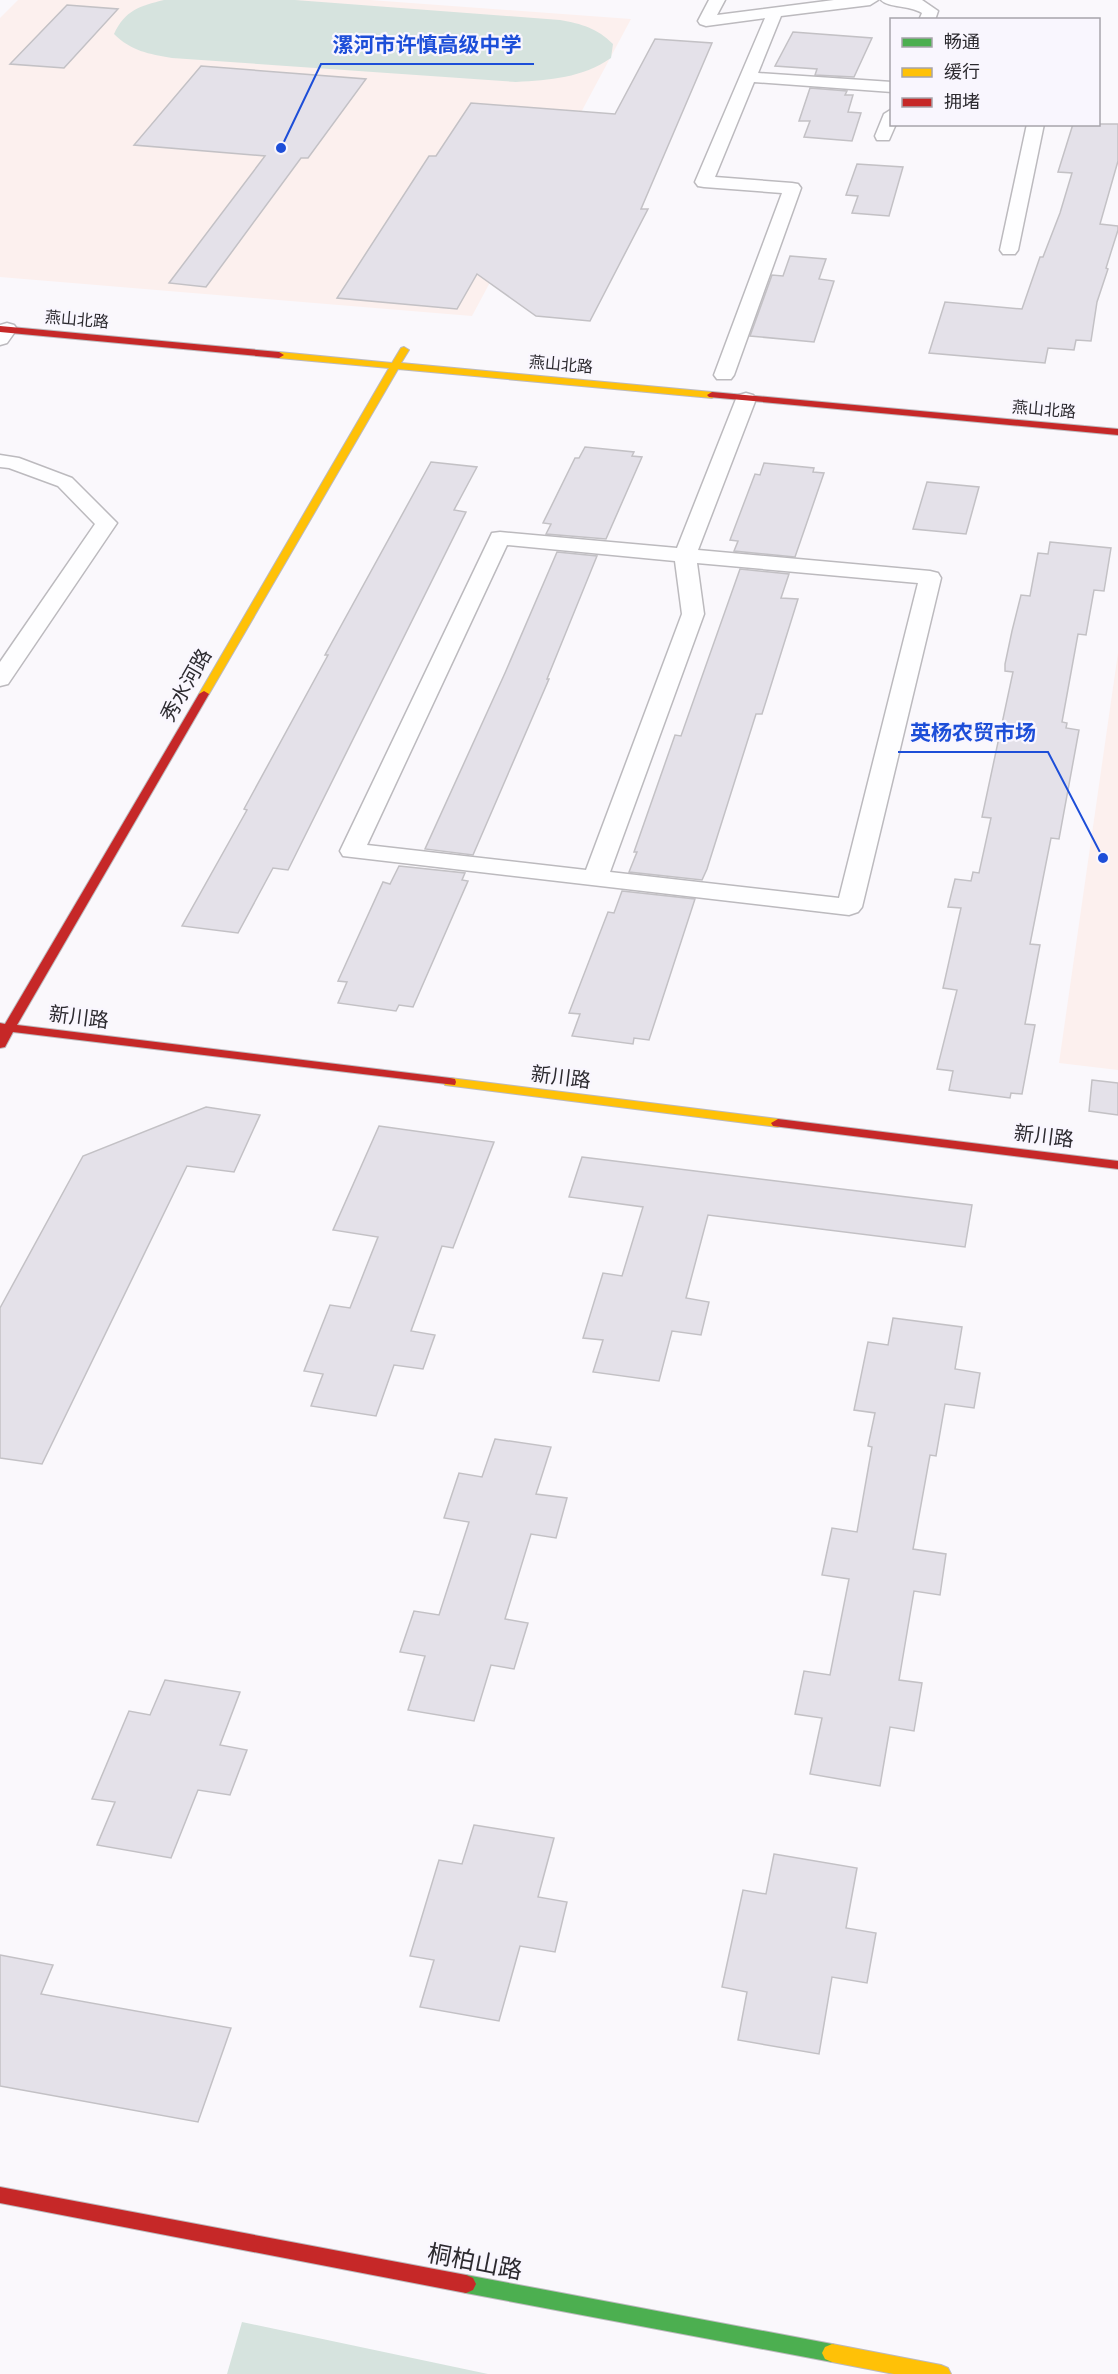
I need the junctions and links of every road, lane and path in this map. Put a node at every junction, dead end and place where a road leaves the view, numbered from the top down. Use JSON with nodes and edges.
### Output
{"nodes":[{"id":1,"x":717,"y":0,"type":"edge"},
{"id":2,"x":870,"y":0,"type":"edge"},
{"id":3,"x":889,"y":0,"type":"edge"},
{"id":4,"x":848,"y":2,"type":"edge"},
{"id":5,"x":775,"y":12,"type":"junction"},
{"id":6,"x":928,"y":18,"type":"edge"},
{"id":7,"x":749,"y":76,"type":"junction"},
{"id":8,"x":890,"y":87,"type":"edge"},
{"id":9,"x":890,"y":117,"type":"edge"},
{"id":10,"x":1036,"y":126,"type":"edge"},
{"id":11,"x":884,"y":136,"type":"dead end"},
{"id":12,"x":1009,"y":250,"type":"dead end"},
{"id":13,"x":2,"y":332,"type":"edge"},
{"id":14,"x":407,"y":346,"type":"dead end"},
{"id":15,"x":395,"y":365,"type":"junction"},
{"id":16,"x":724,"y":375,"type":"dead end"},
{"id":17,"x":746,"y":399,"type":"junction"},
{"id":18,"x":1118,"y":432,"type":"edge"},
{"id":19,"x":0,"y":461,"type":"edge"},
{"id":20,"x":685,"y":555,"type":"junction"},
{"id":21,"x":0,"y":679,"type":"edge"},
{"id":22,"x":595,"y":878,"type":"junction"},
{"id":23,"x":5,"y":1027,"type":"edge"},
{"id":24,"x":0,"y":1044,"type":"edge"},
{"id":25,"x":1118,"y":1165,"type":"edge"},
{"id":26,"x":0,"y":2195,"type":"edge"},
{"id":27,"x":942,"y":2374,"type":"edge"}],
"edges":[{"from":1,"to":5,"type":"street"},
{"from":2,"to":4,"type":"street"},
{"from":3,"to":6,"type":"street"},
{"from":4,"to":5,"type":"street"},
{"from":5,"to":7,"type":"street"},
{"from":7,"to":8,"type":"street"},
{"from":7,"to":16,"type":"street"},
{"from":9,"to":11,"type":"street"},
{"from":10,"to":12,"type":"street"},
{"from":13,"to":15,"type":"street","name":"燕山北路"},
{"from":14,"to":15,"type":"street","name":"秀水河路"},
{"from":15,"to":17,"type":"street","name":"燕山北路"},
{"from":15,"to":23,"type":"street","name":"秀水河路"},
{"from":17,"to":18,"type":"street","name":"燕山北路"},
{"from":17,"to":20,"type":"street"},
{"from":19,"to":21,"type":"street"},
{"from":20,"to":22,"type":"street"},
{"from":20,"to":22,"type":"street"},
{"from":20,"to":22,"type":"street"},
{"from":23,"to":24,"type":"street","name":"秀水河路"},
{"from":23,"to":25,"type":"street","name":"新川路"},
{"from":26,"to":27,"type":"street","name":"桐柏山路"}]}
